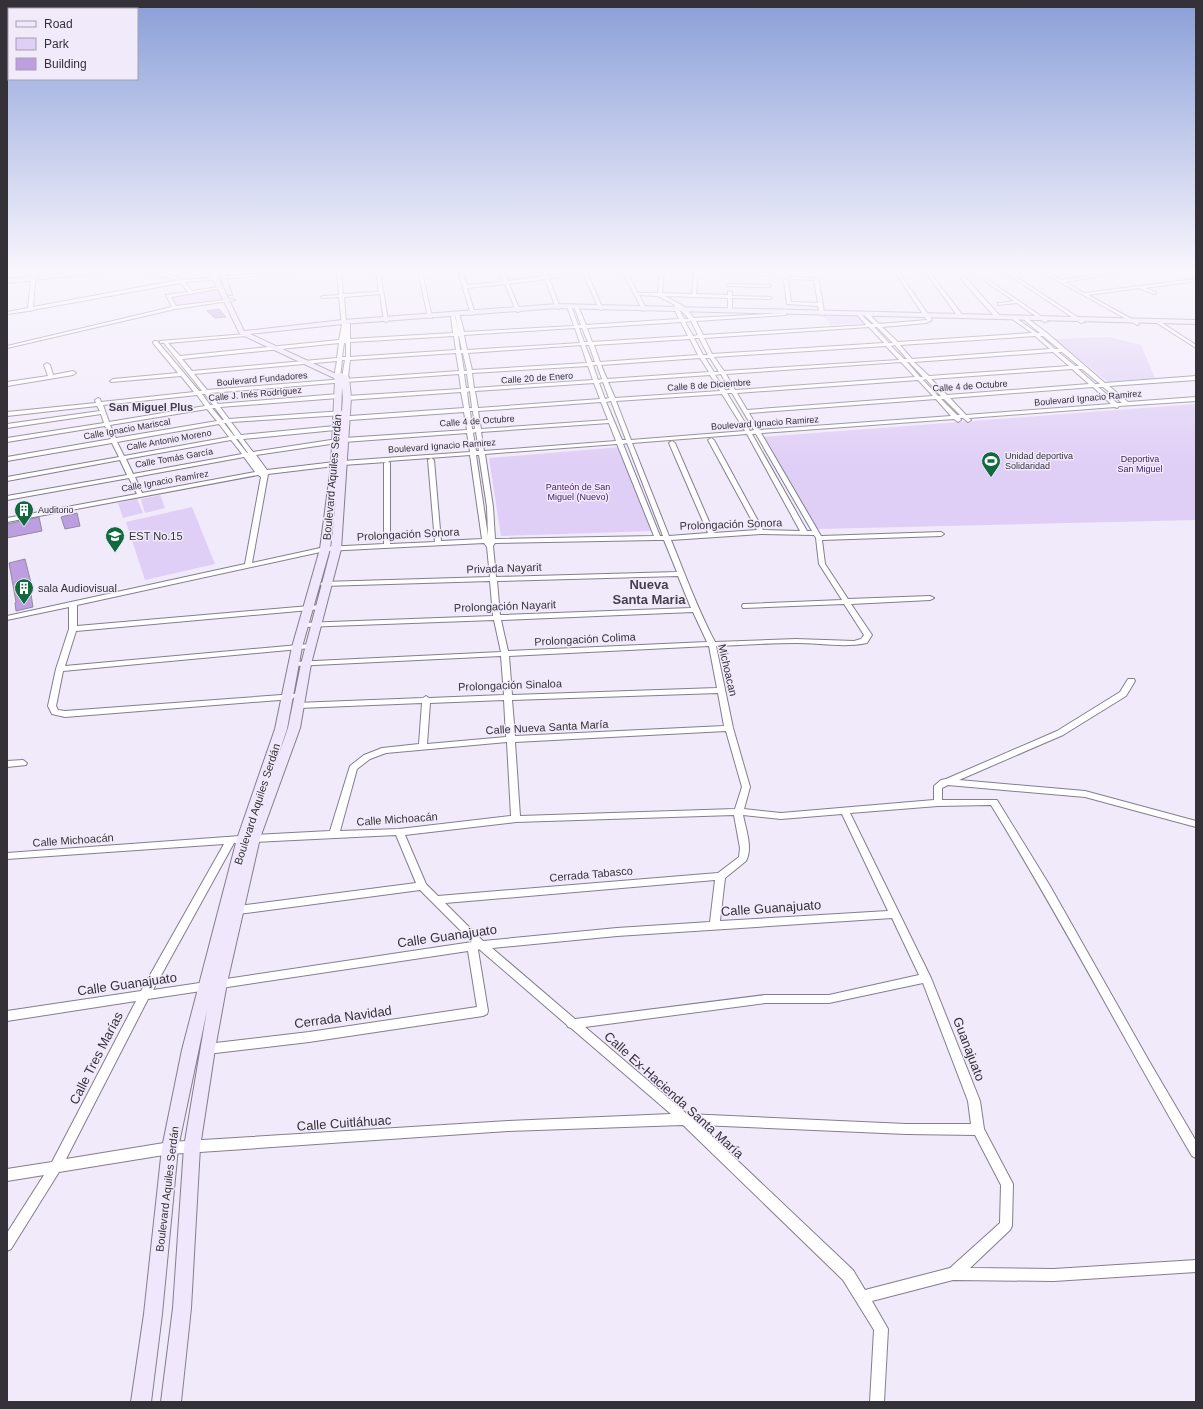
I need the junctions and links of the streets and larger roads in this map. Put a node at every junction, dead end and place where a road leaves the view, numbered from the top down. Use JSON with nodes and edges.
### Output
{"nodes":[{"id":1,"x":702,"y":336,"type":"edge"},
{"id":2,"x":51,"y":337,"type":"edge"},
{"id":3,"x":195,"y":337,"type":"edge"},
{"id":4,"x":201,"y":337,"type":"edge"},
{"id":5,"x":259,"y":337,"type":"edge"},
{"id":6,"x":343,"y":337,"type":"edge"},
{"id":7,"x":348,"y":337,"type":"edge"},
{"id":8,"x":415,"y":337,"type":"edge"},
{"id":9,"x":458,"y":337,"type":"edge"},
{"id":10,"x":581,"y":337,"type":"edge"},
{"id":11,"x":589,"y":337,"type":"edge"},
{"id":12,"x":693,"y":337,"type":"joint"},
{"id":13,"x":884,"y":337,"type":"edge"},
{"id":14,"x":887,"y":337,"type":"edge"},
{"id":15,"x":991,"y":337,"type":"edge"},
{"id":16,"x":1038,"y":337,"type":"edge"},
{"id":17,"x":1048,"y":337,"type":"edge"},
{"id":18,"x":1183,"y":337,"type":"edge"},
{"id":19,"x":349,"y":341,"type":"junction"},
{"id":20,"x":155,"y":342,"type":"junction"},
{"id":21,"x":166,"y":342,"type":"junction"},
{"id":22,"x":342,"y":342,"type":"junction"},
{"id":23,"x":592,"y":343,"type":"junction"},
{"id":24,"x":892,"y":343,"type":"junction"},
{"id":25,"x":584,"y":344,"type":"junction"},
{"id":26,"x":7,"y":347,"type":"edge"},
{"id":27,"x":1196,"y":347,"type":"edge"},
{"id":28,"x":279,"y":348,"type":"junction"},
{"id":29,"x":1064,"y":350,"type":"junction"},
{"id":30,"x":461,"y":351,"type":"junction"},
{"id":31,"x":1055,"y":351,"type":"junction"},
{"id":32,"x":701,"y":355,"type":"junction"},
{"id":33,"x":710,"y":355,"type":"junction"},
{"id":34,"x":178,"y":358,"type":"junction"},
{"id":35,"x":348,"y":358,"type":"junction"},
{"id":36,"x":340,"y":359,"type":"junction"},
{"id":37,"x":911,"y":361,"type":"junction"},
{"id":38,"x":306,"y":362,"type":"junction"},
{"id":39,"x":599,"y":362,"type":"junction"},
{"id":40,"x":903,"y":362,"type":"junction"},
{"id":41,"x":590,"y":363,"type":"junction"},
{"id":42,"x":47,"y":365,"type":"dead end"},
{"id":43,"x":1083,"y":367,"type":"junction"},
{"id":44,"x":1074,"y":368,"type":"junction"},
{"id":45,"x":469,"y":370,"type":"junction"},
{"id":46,"x":462,"y":371,"type":"junction"},
{"id":47,"x":73,"y":373,"type":"dead end"},
{"id":48,"x":191,"y":373,"type":"junction"},
{"id":49,"x":723,"y":373,"type":"junction"},
{"id":50,"x":182,"y":374,"type":"junction"},
{"id":51,"x":712,"y":374,"type":"junction"},
{"id":52,"x":52,"y":377,"type":"junction"},
{"id":53,"x":341,"y":378,"type":"junction"},
{"id":54,"x":929,"y":378,"type":"junction"},
{"id":55,"x":1196,"y":378,"type":"edge"},
{"id":56,"x":920,"y":379,"type":"junction"},
{"id":57,"x":605,"y":381,"type":"junction"},
{"id":58,"x":113,"y":382,"type":"dead end"},
{"id":59,"x":597,"y":382,"type":"junction"},
{"id":60,"x":7,"y":384,"type":"edge"},
{"id":61,"x":1103,"y":384,"type":"junction"},
{"id":62,"x":1094,"y":385,"type":"junction"},
{"id":63,"x":464,"y":390,"type":"junction"},
{"id":64,"x":472,"y":390,"type":"junction"},
{"id":65,"x":205,"y":391,"type":"junction"},
{"id":66,"x":197,"y":392,"type":"junction"},
{"id":67,"x":733,"y":392,"type":"junction"},
{"id":68,"x":723,"y":393,"type":"junction"},
{"id":69,"x":343,"y":397,"type":"junction"},
{"id":70,"x":946,"y":397,"type":"junction"},
{"id":71,"x":938,"y":398,"type":"junction"},
{"id":72,"x":1196,"y":399,"type":"edge"},
{"id":73,"x":613,"y":400,"type":"junction"},
{"id":74,"x":603,"y":401,"type":"junction"},
{"id":75,"x":98,"y":402,"type":"junction"},
{"id":76,"x":1196,"y":402,"type":"edge"},
{"id":77,"x":1128,"y":405,"type":"junction"},
{"id":78,"x":216,"y":406,"type":"junction"},
{"id":79,"x":1117,"y":406,"type":"junction"},
{"id":80,"x":208,"y":407,"type":"junction"},
{"id":81,"x":7,"y":410,"type":"edge"},
{"id":82,"x":466,"y":410,"type":"junction"},
{"id":83,"x":474,"y":410,"type":"junction"},
{"id":84,"x":103,"y":412,"type":"junction"},
{"id":85,"x":745,"y":412,"type":"junction"},
{"id":86,"x":7,"y":414,"type":"edge"},
{"id":87,"x":962,"y":419,"type":"junction"},
{"id":88,"x":227,"y":421,"type":"junction"},
{"id":89,"x":612,"y":421,"type":"junction"},
{"id":90,"x":107,"y":423,"type":"junction"},
{"id":91,"x":220,"y":423,"type":"junction"},
{"id":92,"x":340,"y":425,"type":"junction"},
{"id":93,"x":7,"y":426,"type":"edge"},
{"id":94,"x":477,"y":430,"type":"junction"},
{"id":95,"x":469,"y":431,"type":"junction"},
{"id":96,"x":758,"y":434,"type":"junction"},
{"id":97,"x":749,"y":435,"type":"junction"},
{"id":98,"x":240,"y":437,"type":"junction"},
{"id":99,"x":231,"y":438,"type":"junction"},
{"id":100,"x":7,"y":440,"type":"edge"},
{"id":101,"x":711,"y":440,"type":"junction"},
{"id":102,"x":114,"y":441,"type":"junction"},
{"id":103,"x":672,"y":443,"type":"junction"},
{"id":104,"x":620,"y":444,"type":"junction"},
{"id":105,"x":630,"y":444,"type":"junction"},
{"id":106,"x":252,"y":454,"type":"junction"},
{"id":107,"x":244,"y":455,"type":"junction"},
{"id":108,"x":473,"y":455,"type":"junction"},
{"id":109,"x":481,"y":455,"type":"junction"},
{"id":110,"x":122,"y":457,"type":"junction"},
{"id":111,"x":7,"y":459,"type":"edge"},
{"id":112,"x":431,"y":460,"type":"junction"},
{"id":113,"x":387,"y":462,"type":"junction"},
{"id":114,"x":337,"y":465,"type":"junction"},
{"id":115,"x":262,"y":474,"type":"junction"},
{"id":116,"x":131,"y":475,"type":"junction"},
{"id":117,"x":7,"y":478,"type":"edge"},
{"id":118,"x":140,"y":494,"type":"junction"},
{"id":119,"x":7,"y":498,"type":"edge"},
{"id":120,"x":7,"y":518,"type":"edge"},
{"id":121,"x":761,"y":532,"type":"junction"},
{"id":122,"x":804,"y":533,"type":"junction"},
{"id":123,"x":941,"y":534,"type":"dead end"},
{"id":124,"x":712,"y":535,"type":"junction"},
{"id":125,"x":818,"y":535,"type":"junction"},
{"id":126,"x":668,"y":538,"type":"junction"},
{"id":127,"x":658,"y":539,"type":"junction"},
{"id":128,"x":489,"y":543,"type":"junction"},
{"id":129,"x":438,"y":544,"type":"junction"},
{"id":130,"x":387,"y":547,"type":"junction"},
{"id":131,"x":331,"y":549,"type":"junction"},
{"id":132,"x":248,"y":565,"type":"junction"},
{"id":133,"x":682,"y":574,"type":"junction"},
{"id":134,"x":493,"y":580,"type":"junction"},
{"id":135,"x":321,"y":584,"type":"junction"},
{"id":136,"x":930,"y":598,"type":"dead end"},
{"id":137,"x":846,"y":601,"type":"junction"},
{"id":138,"x":73,"y":604,"type":"junction"},
{"id":139,"x":746,"y":606,"type":"dead end"},
{"id":140,"x":308,"y":608,"type":"junction"},
{"id":141,"x":321,"y":608,"type":"junction"},
{"id":142,"x":695,"y":610,"type":"junction"},
{"id":143,"x":7,"y":618,"type":"edge"},
{"id":144,"x":497,"y":618,"type":"junction"},
{"id":145,"x":310,"y":624,"type":"junction"},
{"id":146,"x":73,"y":629,"type":"junction"},
{"id":147,"x":712,"y":644,"type":"junction"},
{"id":148,"x":304,"y":647,"type":"junction"},
{"id":149,"x":506,"y":654,"type":"junction"},
{"id":150,"x":300,"y":664,"type":"junction"},
{"id":151,"x":60,"y":669,"type":"junction"},
{"id":152,"x":1131,"y":681,"type":"dead end"},
{"id":153,"x":722,"y":690,"type":"junction"},
{"id":154,"x":508,"y":696,"type":"junction"},
{"id":155,"x":294,"y":699,"type":"junction"},
{"id":156,"x":426,"y":699,"type":"junction"},
{"id":157,"x":729,"y":728,"type":"junction"},
{"id":158,"x":512,"y":739,"type":"junction"},
{"id":159,"x":423,"y":747,"type":"junction"},
{"id":160,"x":23,"y":763,"type":"dead end"},
{"id":161,"x":7,"y":764,"type":"edge"},
{"id":162,"x":944,"y":782,"type":"junction"},
{"id":163,"x":938,"y":803,"type":"junction"},
{"id":164,"x":844,"y":810,"type":"junction"},
{"id":165,"x":740,"y":812,"type":"junction"},
{"id":166,"x":516,"y":819,"type":"junction"},
{"id":167,"x":1196,"y":824,"type":"edge"},
{"id":168,"x":399,"y":832,"type":"junction"},
{"id":169,"x":334,"y":835,"type":"junction"},
{"id":170,"x":243,"y":840,"type":"junction"},
{"id":171,"x":7,"y":856,"type":"edge"},
{"id":172,"x":720,"y":876,"type":"junction"},
{"id":173,"x":422,"y":886,"type":"junction"},
{"id":174,"x":435,"y":900,"type":"junction"},
{"id":175,"x":238,"y":910,"type":"junction"},
{"id":176,"x":895,"y":914,"type":"junction"},
{"id":177,"x":715,"y":926,"type":"junction"},
{"id":178,"x":477,"y":946,"type":"junction"},
{"id":179,"x":926,"y":978,"type":"junction"},
{"id":180,"x":220,"y":983,"type":"junction"},
{"id":181,"x":206,"y":987,"type":"junction"},
{"id":182,"x":144,"y":996,"type":"junction"},
{"id":183,"x":7,"y":1016,"type":"edge"},
{"id":184,"x":572,"y":1024,"type":"junction"},
{"id":185,"x":207,"y":1049,"type":"junction"},
{"id":186,"x":685,"y":1119,"type":"junction"},
{"id":187,"x":978,"y":1130,"type":"junction"},
{"id":188,"x":192,"y":1147,"type":"junction"},
{"id":189,"x":170,"y":1148,"type":"junction"},
{"id":190,"x":1196,"y":1152,"type":"edge"},
{"id":191,"x":56,"y":1166,"type":"junction"},
{"id":192,"x":7,"y":1175,"type":"edge"},
{"id":193,"x":7,"y":1245,"type":"edge"},
{"id":194,"x":1196,"y":1266,"type":"edge"},
{"id":195,"x":953,"y":1274,"type":"junction"},
{"id":196,"x":862,"y":1297,"type":"junction"},
{"id":197,"x":141,"y":1402,"type":"edge"},
{"id":198,"x":171,"y":1402,"type":"edge"},
{"id":199,"x":877,"y":1402,"type":"edge"}],
"edges":[{"from":1,"to":33,"type":"street"},
{"from":2,"to":26,"type":"street"},
{"from":3,"to":20,"type":"street"},
{"from":4,"to":21,"type":"street"},
{"from":5,"to":28,"type":"street"},
{"from":6,"to":22,"type":"street"},
{"from":7,"to":19,"type":"street"},
{"from":8,"to":19,"type":"street"},
{"from":9,"to":30,"type":"street"},
{"from":10,"to":25,"type":"street"},
{"from":11,"to":23,"type":"street","name":"Michoacan"},
{"from":12,"to":23,"type":"street"},
{"from":12,"to":32,"type":"street"},
{"from":13,"to":24,"type":"street"},
{"from":14,"to":24,"type":"street"},
{"from":15,"to":24,"type":"street","name":"Boulevard Fundadores"},
{"from":16,"to":31,"type":"street"},
{"from":17,"to":29,"type":"street"},
{"from":18,"to":27,"type":"street"},
{"from":19,"to":22,"type":"street"},
{"from":19,"to":35,"type":"street"},
{"from":20,"to":21,"type":"street"},
{"from":20,"to":50,"type":"street"},
{"from":21,"to":34,"type":"street"},
{"from":22,"to":28,"type":"street"},
{"from":22,"to":36,"type":"street"},
{"from":23,"to":25,"type":"street"},
{"from":23,"to":39,"type":"street","name":"Michoacan"},
{"from":24,"to":33,"type":"street","name":"Boulevard Fundadores"},
{"from":24,"to":37,"type":"street"},
{"from":24,"to":40,"type":"street"},
{"from":25,"to":30,"type":"street"},
{"from":25,"to":41,"type":"street"},
{"from":28,"to":34,"type":"street"},
{"from":28,"to":38,"type":"street"},
{"from":29,"to":31,"type":"street","name":"Calle 20 de Enero"},
{"from":29,"to":43,"type":"street"},
{"from":30,"to":35,"type":"street"},
{"from":30,"to":45,"type":"street"},
{"from":30,"to":46,"type":"street"},
{"from":31,"to":37,"type":"street","name":"Calle 20 de Enero"},
{"from":31,"to":44,"type":"street"},
{"from":32,"to":33,"type":"street","name":"Boulevard Fundadores"},
{"from":32,"to":39,"type":"street","name":"Boulevard Fundadores"},
{"from":32,"to":51,"type":"street"},
{"from":33,"to":49,"type":"street"},
{"from":34,"to":48,"type":"street"},
{"from":35,"to":36,"type":"street"},
{"from":35,"to":53,"type":"street"},
{"from":36,"to":38,"type":"street"},
{"from":36,"to":53,"type":"street"},
{"from":37,"to":40,"type":"street","name":"Calle 20 de Enero"},
{"from":37,"to":54,"type":"street"},
{"from":38,"to":48,"type":"street"},
{"from":38,"to":53,"type":"street"},
{"from":39,"to":41,"type":"street","name":"Boulevard Fundadores"},
{"from":39,"to":57,"type":"street","name":"Michoacan"},
{"from":40,"to":49,"type":"street","name":"Calle 20 de Enero"},
{"from":40,"to":56,"type":"street"},
{"from":41,"to":45,"type":"street","name":"Boulevard Fundadores"},
{"from":41,"to":59,"type":"street"},
{"from":42,"to":52,"type":"street"},
{"from":43,"to":44,"type":"street","name":"Calle 8 de Diciembre"},
{"from":43,"to":61,"type":"street"},
{"from":44,"to":54,"type":"street","name":"Calle 8 de Diciembre"},
{"from":44,"to":62,"type":"street"},
{"from":45,"to":46,"type":"street","name":"Boulevard Fundadores"},
{"from":45,"to":64,"type":"street"},
{"from":46,"to":53,"type":"street","name":"Boulevard Fundadores"},
{"from":46,"to":63,"type":"street"},
{"from":47,"to":52,"type":"street"},
{"from":48,"to":65,"type":"street"},
{"from":49,"to":51,"type":"street","name":"Calle 20 de Enero"},
{"from":49,"to":67,"type":"street"},
{"from":50,"to":58,"type":"street"},
{"from":50,"to":66,"type":"street"},
{"from":51,"to":57,"type":"street","name":"Calle 20 de Enero"},
{"from":51,"to":68,"type":"street"},
{"from":52,"to":60,"type":"street"},
{"from":53,"to":65,"type":"street","name":"Boulevard Fundadores"},
{"from":53,"to":69,"type":"street","name":"Boulevard Aquiles Serdán"},
{"from":54,"to":56,"type":"street","name":"Calle 8 de Diciembre"},
{"from":54,"to":70,"type":"street"},
{"from":55,"to":61,"type":"street","name":"Calle 4 de Octubre"},
{"from":56,"to":67,"type":"street","name":"Calle 8 de Diciembre"},
{"from":56,"to":71,"type":"street"},
{"from":57,"to":59,"type":"street","name":"Calle 20 de Enero"},
{"from":57,"to":73,"type":"street","name":"Michoacan"},
{"from":59,"to":64,"type":"street","name":"Calle 20 de Enero"},
{"from":59,"to":74,"type":"street"},
{"from":61,"to":62,"type":"street","name":"Calle 4 de Octubre"},
{"from":61,"to":77,"type":"street"},
{"from":62,"to":70,"type":"street","name":"Calle 4 de Octubre"},
{"from":62,"to":79,"type":"street"},
{"from":63,"to":64,"type":"street","name":"Calle 20 de Enero"},
{"from":63,"to":69,"type":"street","name":"Calle 20 de Enero"},
{"from":63,"to":82,"type":"street"},
{"from":64,"to":83,"type":"street"},
{"from":65,"to":66,"type":"street","name":"Boulevard Fundadores"},
{"from":65,"to":78,"type":"street"},
{"from":66,"to":75,"type":"street","name":"Boulevard Fundadores"},
{"from":66,"to":80,"type":"street"},
{"from":67,"to":68,"type":"street","name":"Calle 8 de Diciembre"},
{"from":67,"to":85,"type":"street"},
{"from":68,"to":73,"type":"street","name":"Calle 8 de Diciembre"},
{"from":68,"to":97,"type":"street"},
{"from":69,"to":78,"type":"street","name":"Calle J. Inés Rodríguez"},
{"from":69,"to":92,"type":"street","name":"Boulevard Aquiles Serdán"},
{"from":70,"to":71,"type":"street","name":"Calle 4 de Octubre"},
{"from":70,"to":87,"type":"street"},
{"from":71,"to":85,"type":"street","name":"Calle 4 de Octubre"},
{"from":71,"to":87,"type":"street"},
{"from":72,"to":77,"type":"street","name":"Boulevard Ignacio Ramirez"},
{"from":73,"to":74,"type":"street","name":"Calle 8 de Diciembre"},
{"from":73,"to":105,"type":"street","name":"Michoacan"},
{"from":74,"to":83,"type":"street","name":"Calle 8 de Diciembre"},
{"from":74,"to":89,"type":"street"},
{"from":75,"to":81,"type":"street","name":"Boulevard Fundadores"},
{"from":75,"to":84,"type":"street"},
{"from":75,"to":86,"type":"street","name":"Boulevard Fundadores"},
{"from":76,"to":77,"type":"street","name":"Boulevard Ignacio Ramirez"},
{"from":77,"to":79,"type":"street","name":"Boulevard Ignacio Ramirez"},
{"from":78,"to":80,"type":"street","name":"Calle J. Inés Rodríguez"},
{"from":78,"to":88,"type":"street"},
{"from":79,"to":87,"type":"street","name":"Boulevard Ignacio Ramirez"},
{"from":80,"to":90,"type":"street","name":"Calle J. Inés Rodríguez"},
{"from":80,"to":91,"type":"street"},
{"from":82,"to":83,"type":"street","name":"Calle 8 de Diciembre"},
{"from":82,"to":92,"type":"street","name":"Calle 8 de Diciembre"},
{"from":82,"to":95,"type":"street"},
{"from":83,"to":94,"type":"street"},
{"from":84,"to":90,"type":"street"},
{"from":84,"to":93,"type":"street"},
{"from":85,"to":96,"type":"street"},
{"from":87,"to":96,"type":"street","name":"Boulevard Ignacio Ramirez"},
{"from":88,"to":91,"type":"street","name":"Calle Ignacio Mariscal"},
{"from":88,"to":92,"type":"street","name":"Calle Ignacio Mariscal"},
{"from":88,"to":98,"type":"street"},
{"from":89,"to":94,"type":"street","name":"Calle 4 de Octubre"},
{"from":89,"to":104,"type":"street"},
{"from":90,"to":100,"type":"street","name":"Calle J. Inés Rodríguez"},
{"from":90,"to":102,"type":"street"},
{"from":91,"to":99,"type":"street"},
{"from":91,"to":102,"type":"street","name":"Calle Ignacio Mariscal"},
{"from":92,"to":95,"type":"street","name":"Calle 4 de Octubre"},
{"from":92,"to":98,"type":"street","name":"Calle Antonio Moreno"},
{"from":92,"to":106,"type":"street","name":"Calle Tomás García"},
{"from":92,"to":114,"type":"street","name":"Boulevard Aquiles Serdán"},
{"from":94,"to":95,"type":"street","name":"Calle 4 de Octubre"},
{"from":94,"to":109,"type":"street"},
{"from":95,"to":108,"type":"street"},
{"from":96,"to":97,"type":"street","name":"Boulevard Ignacio Ramirez"},
{"from":96,"to":125,"type":"street"},
{"from":97,"to":101,"type":"street","name":"Boulevard Ignacio Ramirez"},
{"from":97,"to":105,"type":"street","name":"Boulevard Ignacio Ramirez"},
{"from":97,"to":122,"type":"street"},
{"from":98,"to":99,"type":"street","name":"Calle Antonio Moreno"},
{"from":98,"to":106,"type":"street"},
{"from":99,"to":107,"type":"street"},
{"from":99,"to":110,"type":"street","name":"Calle Antonio Moreno"},
{"from":101,"to":103,"type":"street","name":"Boulevard Ignacio Ramirez"},
{"from":101,"to":121,"type":"street"},
{"from":102,"to":110,"type":"street"},
{"from":102,"to":111,"type":"street","name":"Calle Ignacio Mariscal"},
{"from":103,"to":105,"type":"street","name":"Boulevard Ignacio Ramirez"},
{"from":103,"to":124,"type":"street"},
{"from":104,"to":105,"type":"street","name":"Boulevard Ignacio Ramirez"},
{"from":104,"to":109,"type":"street","name":"Boulevard Ignacio Ramirez"},
{"from":104,"to":127,"type":"street"},
{"from":105,"to":126,"type":"street","name":"Michoacan"},
{"from":106,"to":107,"type":"street","name":"Calle Tomás García"},
{"from":106,"to":115,"type":"street"},
{"from":107,"to":115,"type":"street"},
{"from":107,"to":116,"type":"street","name":"Calle Tomás García"},
{"from":108,"to":109,"type":"street","name":"Boulevard Ignacio Ramirez"},
{"from":108,"to":112,"type":"street","name":"Boulevard Ignacio Ramirez"},
{"from":108,"to":114,"type":"street","name":"Boulevard Ignacio Ramirez"},
{"from":108,"to":128,"type":"street"},
{"from":109,"to":128,"type":"street"},
{"from":110,"to":116,"type":"street"},
{"from":110,"to":117,"type":"street","name":"Calle Antonio Moreno"},
{"from":112,"to":113,"type":"street","name":"Boulevard Ignacio Ramirez"},
{"from":112,"to":129,"type":"street"},
{"from":113,"to":114,"type":"street","name":"Boulevard Ignacio Ramirez"},
{"from":113,"to":130,"type":"street"},
{"from":114,"to":115,"type":"street","name":"Calle Ignacio Ramírez"},
{"from":114,"to":131,"type":"street","name":"Boulevard Aquiles Serdán"},
{"from":115,"to":118,"type":"street","name":"Calle Ignacio Ramírez"},
{"from":115,"to":132,"type":"street"},
{"from":116,"to":118,"type":"street"},
{"from":116,"to":119,"type":"street","name":"Calle Tomás García"},
{"from":118,"to":120,"type":"street","name":"Calle Ignacio Ramírez"},
{"from":121,"to":122,"type":"street","name":"Prolongación Sonora"},
{"from":121,"to":124,"type":"street","name":"Prolongación Sonora"},
{"from":122,"to":125,"type":"street","name":"Prolongación Sonora"},
{"from":123,"to":125,"type":"street","name":"Prolongación Sonora"},
{"from":124,"to":126,"type":"street","name":"Prolongación Sonora"},
{"from":125,"to":137,"type":"street"},
{"from":126,"to":127,"type":"street","name":"Prolongación Sonora"},
{"from":126,"to":133,"type":"street","name":"Michoacan"},
{"from":127,"to":128,"type":"street","name":"Prolongación Sonora"},
{"from":128,"to":129,"type":"street","name":"Prolongación Sonora"},
{"from":128,"to":134,"type":"street"},
{"from":129,"to":130,"type":"street","name":"Prolongación Sonora"},
{"from":130,"to":131,"type":"street","name":"Prolongación Sonora"},
{"from":131,"to":132,"type":"street","name":"Prolongación Sonora"},
{"from":131,"to":135,"type":"street","name":"Boulevard Aquiles Serdán"},
{"from":132,"to":138,"type":"street","name":"Prolongación Sonora"},
{"from":133,"to":134,"type":"street","name":"Privada Nayarit"},
{"from":133,"to":142,"type":"street","name":"Michoacan"},
{"from":134,"to":135,"type":"street","name":"Privada Nayarit"},
{"from":134,"to":144,"type":"street"},
{"from":135,"to":140,"type":"street","name":"Boulevard Aquiles Serdán"},
{"from":135,"to":141,"type":"street","name":"Boulevard Aquiles Serdán"},
{"from":136,"to":137,"type":"street"},
{"from":137,"to":139,"type":"street"},
{"from":137,"to":147,"type":"street","name":"Prolongación Colima"},
{"from":138,"to":143,"type":"street","name":"Prolongación Sonora"},
{"from":138,"to":146,"type":"street"},
{"from":140,"to":141,"type":"street"},
{"from":140,"to":145,"type":"street","name":"Boulevard Aquiles Serdán"},
{"from":140,"to":146,"type":"street"},
{"from":141,"to":145,"type":"street","name":"Boulevard Aquiles Serdán"},
{"from":142,"to":144,"type":"street","name":"Prolongación Nayarit"},
{"from":142,"to":147,"type":"street","name":"Michoacan"},
{"from":144,"to":145,"type":"street","name":"Prolongación Nayarit"},
{"from":144,"to":149,"type":"street"},
{"from":145,"to":148,"type":"street","name":"Boulevard Aquiles Serdán"},
{"from":146,"to":151,"type":"street"},
{"from":147,"to":149,"type":"street","name":"Prolongación Colima"},
{"from":147,"to":153,"type":"street","name":"Michoacan"},
{"from":148,"to":150,"type":"street","name":"Boulevard Aquiles Serdán"},
{"from":148,"to":151,"type":"street"},
{"from":149,"to":150,"type":"street","name":"Prolongación Colima"},
{"from":149,"to":154,"type":"street"},
{"from":150,"to":155,"type":"street","name":"Boulevard Aquiles Serdán"},
{"from":151,"to":155,"type":"street","name":"Prolongación Sinaloa"},
{"from":152,"to":162,"type":"street"},
{"from":153,"to":154,"type":"street","name":"Prolongación Sinaloa"},
{"from":153,"to":157,"type":"street","name":"Michoacan"},
{"from":154,"to":156,"type":"street","name":"Prolongación Sinaloa"},
{"from":154,"to":158,"type":"street"},
{"from":155,"to":156,"type":"street","name":"Prolongación Sinaloa"},
{"from":155,"to":170,"type":"street","name":"Boulevard Aquiles Serdán"},
{"from":156,"to":159,"type":"street"},
{"from":157,"to":158,"type":"street","name":"Calle Nueva Santa María"},
{"from":157,"to":165,"type":"street","name":"Michoacan"},
{"from":158,"to":159,"type":"street","name":"Calle Nueva Santa María"},
{"from":158,"to":166,"type":"street"},
{"from":159,"to":169,"type":"street","name":"Calle Nueva Santa María"},
{"from":160,"to":161,"type":"street"},
{"from":162,"to":163,"type":"street"},
{"from":162,"to":167,"type":"street"},
{"from":163,"to":164,"type":"street"},
{"from":163,"to":190,"type":"street"},
{"from":164,"to":165,"type":"street"},
{"from":164,"to":176,"type":"street","name":"Guanajuato"},
{"from":165,"to":166,"type":"street","name":"Calle Michoacán"},
{"from":165,"to":172,"type":"street"},
{"from":166,"to":168,"type":"street","name":"Calle Michoacán"},
{"from":168,"to":169,"type":"street","name":"Calle Michoacán"},
{"from":168,"to":173,"type":"street","name":"Calle Ex-Hacienda Santa María"},
{"from":169,"to":170,"type":"street","name":"Calle Michoacán"},
{"from":170,"to":171,"type":"street","name":"Calle Michoacán"},
{"from":170,"to":175,"type":"street","name":"Boulevard Aquiles Serdán"},
{"from":170,"to":181,"type":"street","name":"Boulevard Aquiles Serdán"},
{"from":170,"to":182,"type":"street","name":"Calle Tres Marías"},
{"from":172,"to":174,"type":"street","name":"Cerrada Tabasco"},
{"from":172,"to":177,"type":"street"},
{"from":173,"to":174,"type":"street","name":"Calle Ex-Hacienda Santa María"},
{"from":173,"to":175,"type":"street"},
{"from":174,"to":178,"type":"street","name":"Calle Ex-Hacienda Santa María"},
{"from":175,"to":180,"type":"street","name":"Boulevard Aquiles Serdán"},
{"from":176,"to":177,"type":"street","name":"Calle Guanajuato"},
{"from":176,"to":179,"type":"street","name":"Guanajuato"},
{"from":177,"to":178,"type":"street","name":"Calle Guanajuato"},
{"from":178,"to":180,"type":"street","name":"Calle Guanajuato"},
{"from":178,"to":184,"type":"street","name":"Calle Ex-Hacienda Santa María"},
{"from":178,"to":185,"type":"street","name":"Cerrada Navidad"},
{"from":179,"to":184,"type":"street"},
{"from":179,"to":187,"type":"street","name":"Guanajuato"},
{"from":180,"to":181,"type":"street","name":"Calle Guanajuato"},
{"from":180,"to":185,"type":"street","name":"Boulevard Aquiles Serdán"},
{"from":181,"to":182,"type":"street","name":"Calle Guanajuato"},
{"from":181,"to":189,"type":"street","name":"Boulevard Aquiles Serdán"},
{"from":182,"to":183,"type":"street","name":"Calle Guanajuato"},
{"from":182,"to":191,"type":"street","name":"Calle Tres Marías"},
{"from":184,"to":186,"type":"street","name":"Calle Ex-Hacienda Santa María"},
{"from":185,"to":188,"type":"street","name":"Boulevard Aquiles Serdán"},
{"from":186,"to":187,"type":"street"},
{"from":186,"to":188,"type":"street","name":"Calle Cuitláhuac"},
{"from":186,"to":196,"type":"street","name":"Calle Ex-Hacienda Santa María"},
{"from":187,"to":195,"type":"street"},
{"from":188,"to":189,"type":"street","name":"Calle Cuitláhuac"},
{"from":188,"to":198,"type":"street","name":"Boulevard Aquiles Serdán"},
{"from":189,"to":191,"type":"street","name":"Calle Cuitláhuac"},
{"from":189,"to":197,"type":"street","name":"Boulevard Aquiles Serdán"},
{"from":191,"to":192,"type":"street","name":"Calle Cuitláhuac"},
{"from":191,"to":193,"type":"street","name":"Calle Tres Marías"},
{"from":194,"to":195,"type":"street"},
{"from":195,"to":196,"type":"street"},
{"from":196,"to":199,"type":"street","name":"Calle Ex-Hacienda Santa María"}]}
